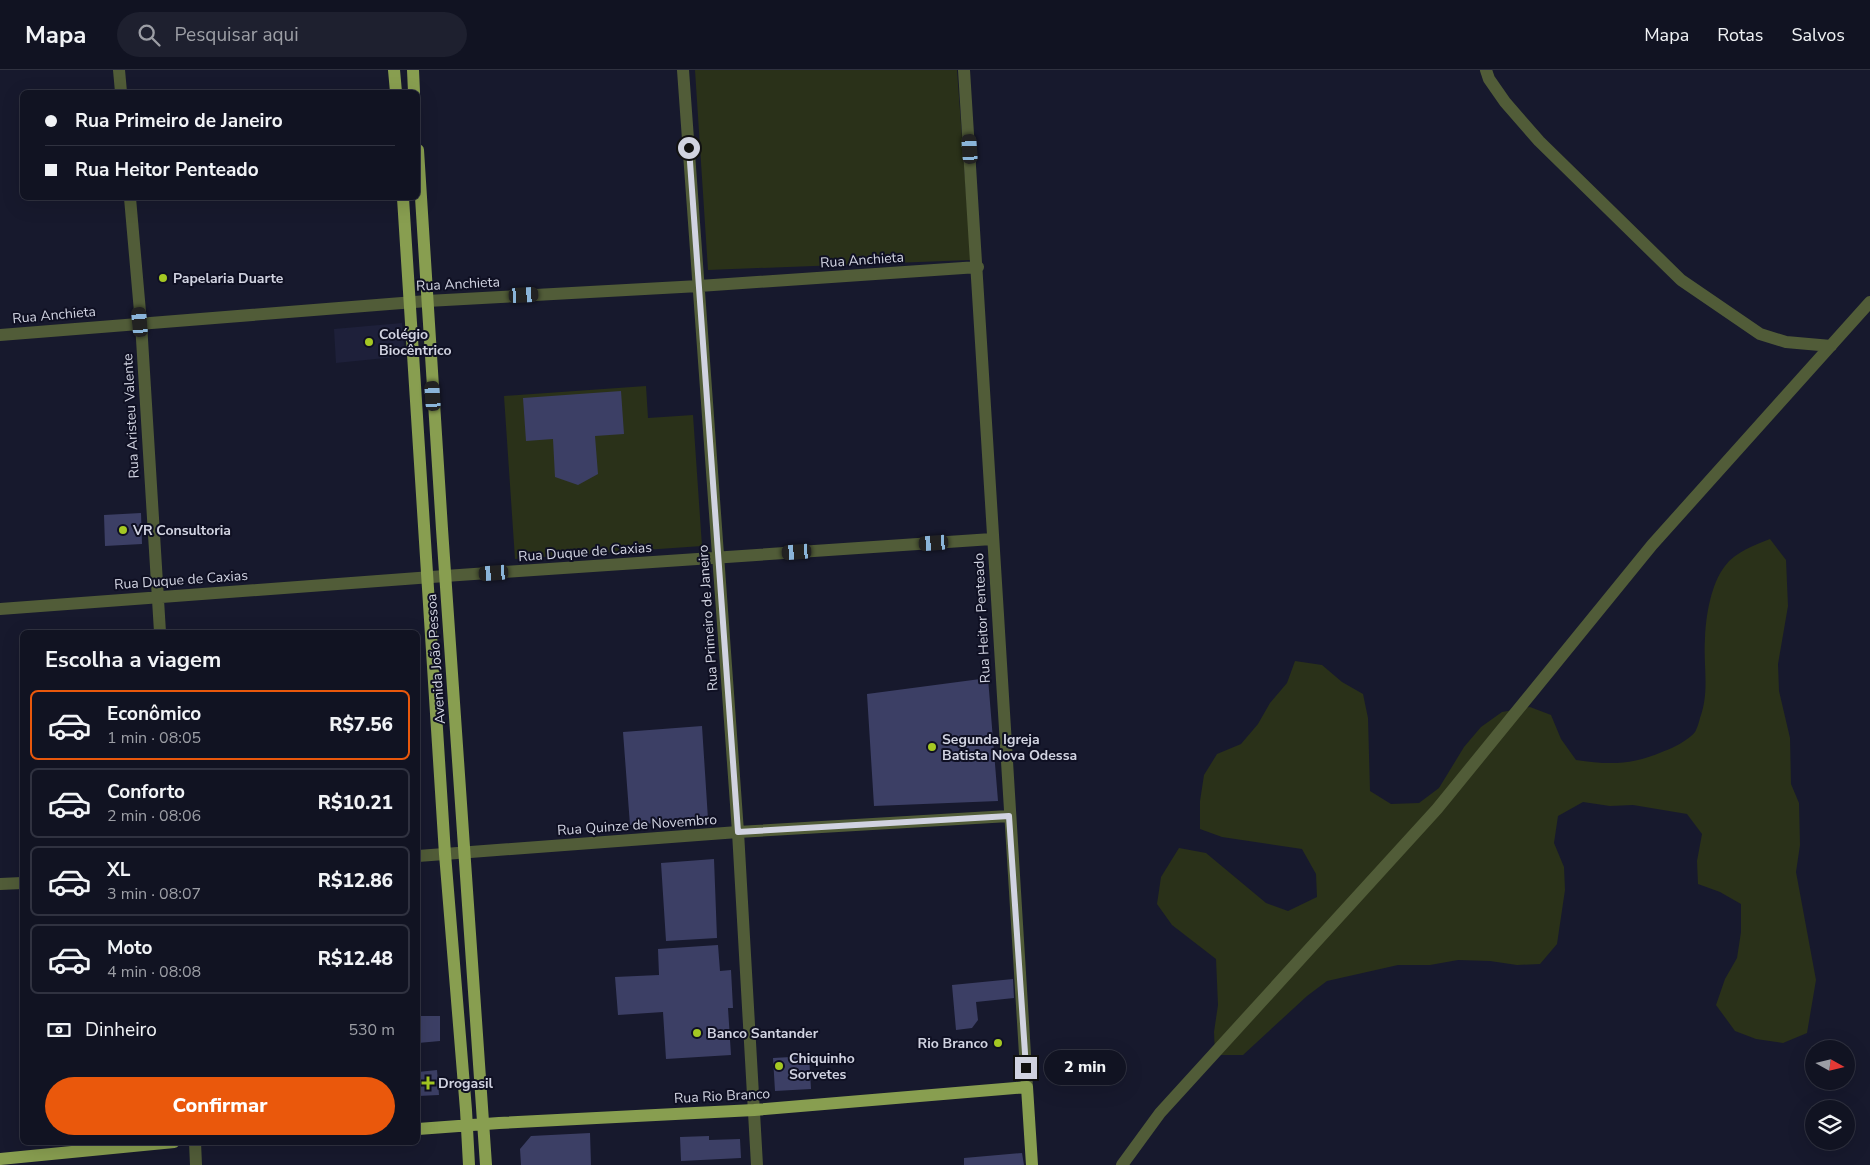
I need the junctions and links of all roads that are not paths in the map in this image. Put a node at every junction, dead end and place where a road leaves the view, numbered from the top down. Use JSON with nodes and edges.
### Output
{"nodes":[{"id":1,"x":119,"y":70,"type":"edge"},
{"id":2,"x":394,"y":70,"type":"edge"},
{"id":3,"x":413,"y":70,"type":"edge"},
{"id":4,"x":683,"y":70,"type":"edge"},
{"id":5,"x":964,"y":70,"type":"edge"},
{"id":6,"x":1486,"y":70,"type":"edge"},
{"id":7,"x":121,"y":90,"type":"edge"},
{"id":8,"x":396,"y":90,"type":"edge"},
{"id":9,"x":414,"y":90,"type":"edge"},
{"id":10,"x":130,"y":200,"type":"edge"},
{"id":11,"x":404,"y":200,"type":"edge"},
{"id":12,"x":420,"y":200,"type":"edge"},
{"id":13,"x":408,"y":260,"type":"junction"},
{"id":14,"x":424,"y":260,"type":"junction"},
{"id":15,"x":978,"y":267,"type":"junction"},
{"id":16,"x":699,"y":286,"type":"junction"},
{"id":17,"x":427,"y":300,"type":"junction"},
{"id":18,"x":411,"y":302,"type":"junction"},
{"id":19,"x":1870,"y":302,"type":"edge"},
{"id":20,"x":140,"y":322,"type":"junction"},
{"id":21,"x":0,"y":335,"type":"edge"},
{"id":22,"x":1831,"y":346,"type":"junction"},
{"id":23,"x":416,"y":378,"type":"junction"},
{"id":24,"x":432,"y":378,"type":"junction"},
{"id":25,"x":420,"y":448,"type":"junction"},
{"id":26,"x":436,"y":448,"type":"junction"},
{"id":27,"x":424,"y":529,"type":"junction"},
{"id":28,"x":442,"y":529,"type":"junction"},
{"id":29,"x":992,"y":539,"type":"junction"},
{"id":30,"x":719,"y":558,"type":"junction"},
{"id":31,"x":445,"y":576,"type":"junction"},
{"id":32,"x":427,"y":577,"type":"junction"},
{"id":33,"x":157,"y":597,"type":"junction"},
{"id":34,"x":0,"y":609,"type":"edge"},
{"id":35,"x":160,"y":630,"type":"edge"},
{"id":36,"x":450,"y":642,"type":"junction"},
{"id":37,"x":432,"y":643,"type":"junction"},
{"id":38,"x":455,"y":717,"type":"junction"},
{"id":39,"x":436,"y":718,"type":"junction"},
{"id":40,"x":460,"y":792,"type":"junction"},
{"id":41,"x":441,"y":793,"type":"junction"},
{"id":42,"x":1009,"y":816,"type":"junction"},
{"id":43,"x":738,"y":832,"type":"junction"},
{"id":44,"x":465,"y":853,"type":"junction"},
{"id":45,"x":445,"y":854,"type":"junction"},
{"id":46,"x":420,"y":856,"type":"edge"},
{"id":47,"x":20,"y":883,"type":"edge"},
{"id":48,"x":0,"y":884,"type":"edge"},
{"id":49,"x":470,"y":927,"type":"junction"},
{"id":50,"x":451,"y":928,"type":"junction"},
{"id":51,"x":474,"y":991,"type":"junction"},
{"id":52,"x":456,"y":993,"type":"junction"},
{"id":53,"x":479,"y":1058,"type":"junction"},
{"id":54,"x":462,"y":1059,"type":"junction"},
{"id":55,"x":1027,"y":1087,"type":"junction"},
{"id":56,"x":754,"y":1110,"type":"junction"},
{"id":57,"x":484,"y":1124,"type":"junction"},
{"id":58,"x":467,"y":1126,"type":"junction"},
{"id":59,"x":420,"y":1129,"type":"edge"},
{"id":60,"x":143,"y":1145,"type":"edge"},
{"id":61,"x":194,"y":1145,"type":"edge"},
{"id":62,"x":0,"y":1159,"type":"edge"},
{"id":63,"x":196,"y":1165,"type":"edge"},
{"id":64,"x":469,"y":1165,"type":"edge"},
{"id":65,"x":486,"y":1165,"type":"edge"},
{"id":66,"x":757,"y":1165,"type":"edge"},
{"id":67,"x":1032,"y":1165,"type":"edge"},
{"id":68,"x":1122,"y":1165,"type":"edge"}],
"edges":[{"from":1,"to":7,"type":"street"},
{"from":2,"to":8,"type":"main road"},
{"from":3,"to":9,"type":"main road"},
{"from":4,"to":16,"type":"street","name":"Rua Primeiro de Janeiro"},
{"from":5,"to":15,"type":"street","name":"Rua Heitor Penteado"},
{"from":6,"to":22,"type":"street"},
{"from":10,"to":20,"type":"street","name":"Rua Aristeu Valente"},
{"from":11,"to":13,"type":"main road","name":"Avenida João Pessoa"},
{"from":12,"to":14,"type":"main road","name":"Avenida João Pessoa"},
{"from":13,"to":14,"type":"main road"},
{"from":13,"to":18,"type":"main road","name":"Avenida João Pessoa"},
{"from":14,"to":17,"type":"main road","name":"Avenida João Pessoa"},
{"from":15,"to":16,"type":"street","name":"Rua Anchieta"},
{"from":15,"to":29,"type":"street","name":"Rua Heitor Penteado"},
{"from":16,"to":17,"type":"street","name":"Rua Anchieta"},
{"from":16,"to":30,"type":"street","name":"Rua Primeiro de Janeiro"},
{"from":17,"to":18,"type":"street","name":"Rua Anchieta"},
{"from":17,"to":24,"type":"main road","name":"Avenida João Pessoa"},
{"from":18,"to":20,"type":"street","name":"Rua Anchieta"},
{"from":18,"to":23,"type":"main road","name":"Avenida João Pessoa"},
{"from":19,"to":22,"type":"street"},
{"from":20,"to":21,"type":"street","name":"Rua Anchieta"},
{"from":20,"to":33,"type":"street","name":"Rua Aristeu Valente"},
{"from":22,"to":68,"type":"street"},
{"from":23,"to":24,"type":"main road"},
{"from":23,"to":25,"type":"main road","name":"Avenida João Pessoa"},
{"from":24,"to":26,"type":"main road","name":"Avenida João Pessoa"},
{"from":25,"to":26,"type":"main road"},
{"from":25,"to":27,"type":"main road","name":"Avenida João Pessoa"},
{"from":26,"to":28,"type":"main road","name":"Avenida João Pessoa"},
{"from":27,"to":28,"type":"main road"},
{"from":27,"to":32,"type":"main road","name":"Avenida João Pessoa"},
{"from":28,"to":31,"type":"main road","name":"Avenida João Pessoa"},
{"from":29,"to":30,"type":"street","name":"Rua Duque de Caxias"},
{"from":29,"to":42,"type":"street","name":"Rua Heitor Penteado"},
{"from":30,"to":31,"type":"street","name":"Rua Duque de Caxias"},
{"from":30,"to":43,"type":"street","name":"Rua Primeiro de Janeiro"},
{"from":31,"to":32,"type":"street","name":"Rua Duque de Caxias"},
{"from":31,"to":36,"type":"main road","name":"Avenida João Pessoa"},
{"from":32,"to":33,"type":"street","name":"Rua Duque de Caxias"},
{"from":32,"to":37,"type":"main road","name":"Avenida João Pessoa"},
{"from":33,"to":34,"type":"street","name":"Rua Duque de Caxias"},
{"from":33,"to":35,"type":"street","name":"Rua Aristeu Valente"},
{"from":36,"to":37,"type":"main road"},
{"from":36,"to":38,"type":"main road","name":"Avenida João Pessoa"},
{"from":37,"to":39,"type":"main road","name":"Avenida João Pessoa"},
{"from":38,"to":39,"type":"main road"},
{"from":38,"to":40,"type":"main road","name":"Avenida João Pessoa"},
{"from":39,"to":41,"type":"main road","name":"Avenida João Pessoa"},
{"from":40,"to":41,"type":"main road"},
{"from":40,"to":44,"type":"main road","name":"Avenida João Pessoa"},
{"from":41,"to":45,"type":"main road","name":"Avenida João Pessoa"},
{"from":42,"to":43,"type":"street","name":"Rua Quinze de Novembro"},
{"from":42,"to":55,"type":"street","name":"Rua Heitor Penteado"},
{"from":43,"to":44,"type":"street","name":"Rua Quinze de Novembro"},
{"from":43,"to":56,"type":"street","name":"Rua Primeiro de Janeiro"},
{"from":44,"to":45,"type":"street","name":"Rua Quinze de Novembro"},
{"from":44,"to":49,"type":"main road","name":"Avenida João Pessoa"},
{"from":45,"to":46,"type":"street","name":"Rua Quinze de Novembro"},
{"from":45,"to":50,"type":"main road","name":"Avenida João Pessoa"},
{"from":47,"to":48,"type":"street"},
{"from":49,"to":50,"type":"main road"},
{"from":49,"to":51,"type":"main road","name":"Avenida João Pessoa"},
{"from":50,"to":52,"type":"main road","name":"Avenida João Pessoa"},
{"from":51,"to":52,"type":"main road"},
{"from":51,"to":53,"type":"main road","name":"Avenida João Pessoa"},
{"from":52,"to":54,"type":"main road","name":"Avenida João Pessoa"},
{"from":53,"to":54,"type":"main road"},
{"from":53,"to":57,"type":"main road","name":"Avenida João Pessoa"},
{"from":54,"to":58,"type":"main road","name":"Avenida João Pessoa"},
{"from":55,"to":56,"type":"main road","name":"Rua Rio Branco"},
{"from":55,"to":67,"type":"main road","name":"Rua Heitor Penteado"},
{"from":56,"to":57,"type":"main road","name":"Rua Rio Branco"},
{"from":56,"to":66,"type":"street","name":"Rua Primeiro de Janeiro"},
{"from":57,"to":58,"type":"main road","name":"Rua Rio Branco"},
{"from":57,"to":65,"type":"main road","name":"Avenida João Pessoa"},
{"from":58,"to":59,"type":"main road","name":"Rua Rio Branco"},
{"from":58,"to":64,"type":"main road","name":"Avenida João Pessoa"},
{"from":60,"to":62,"type":"main road"},
{"from":61,"to":63,"type":"street"}]}
